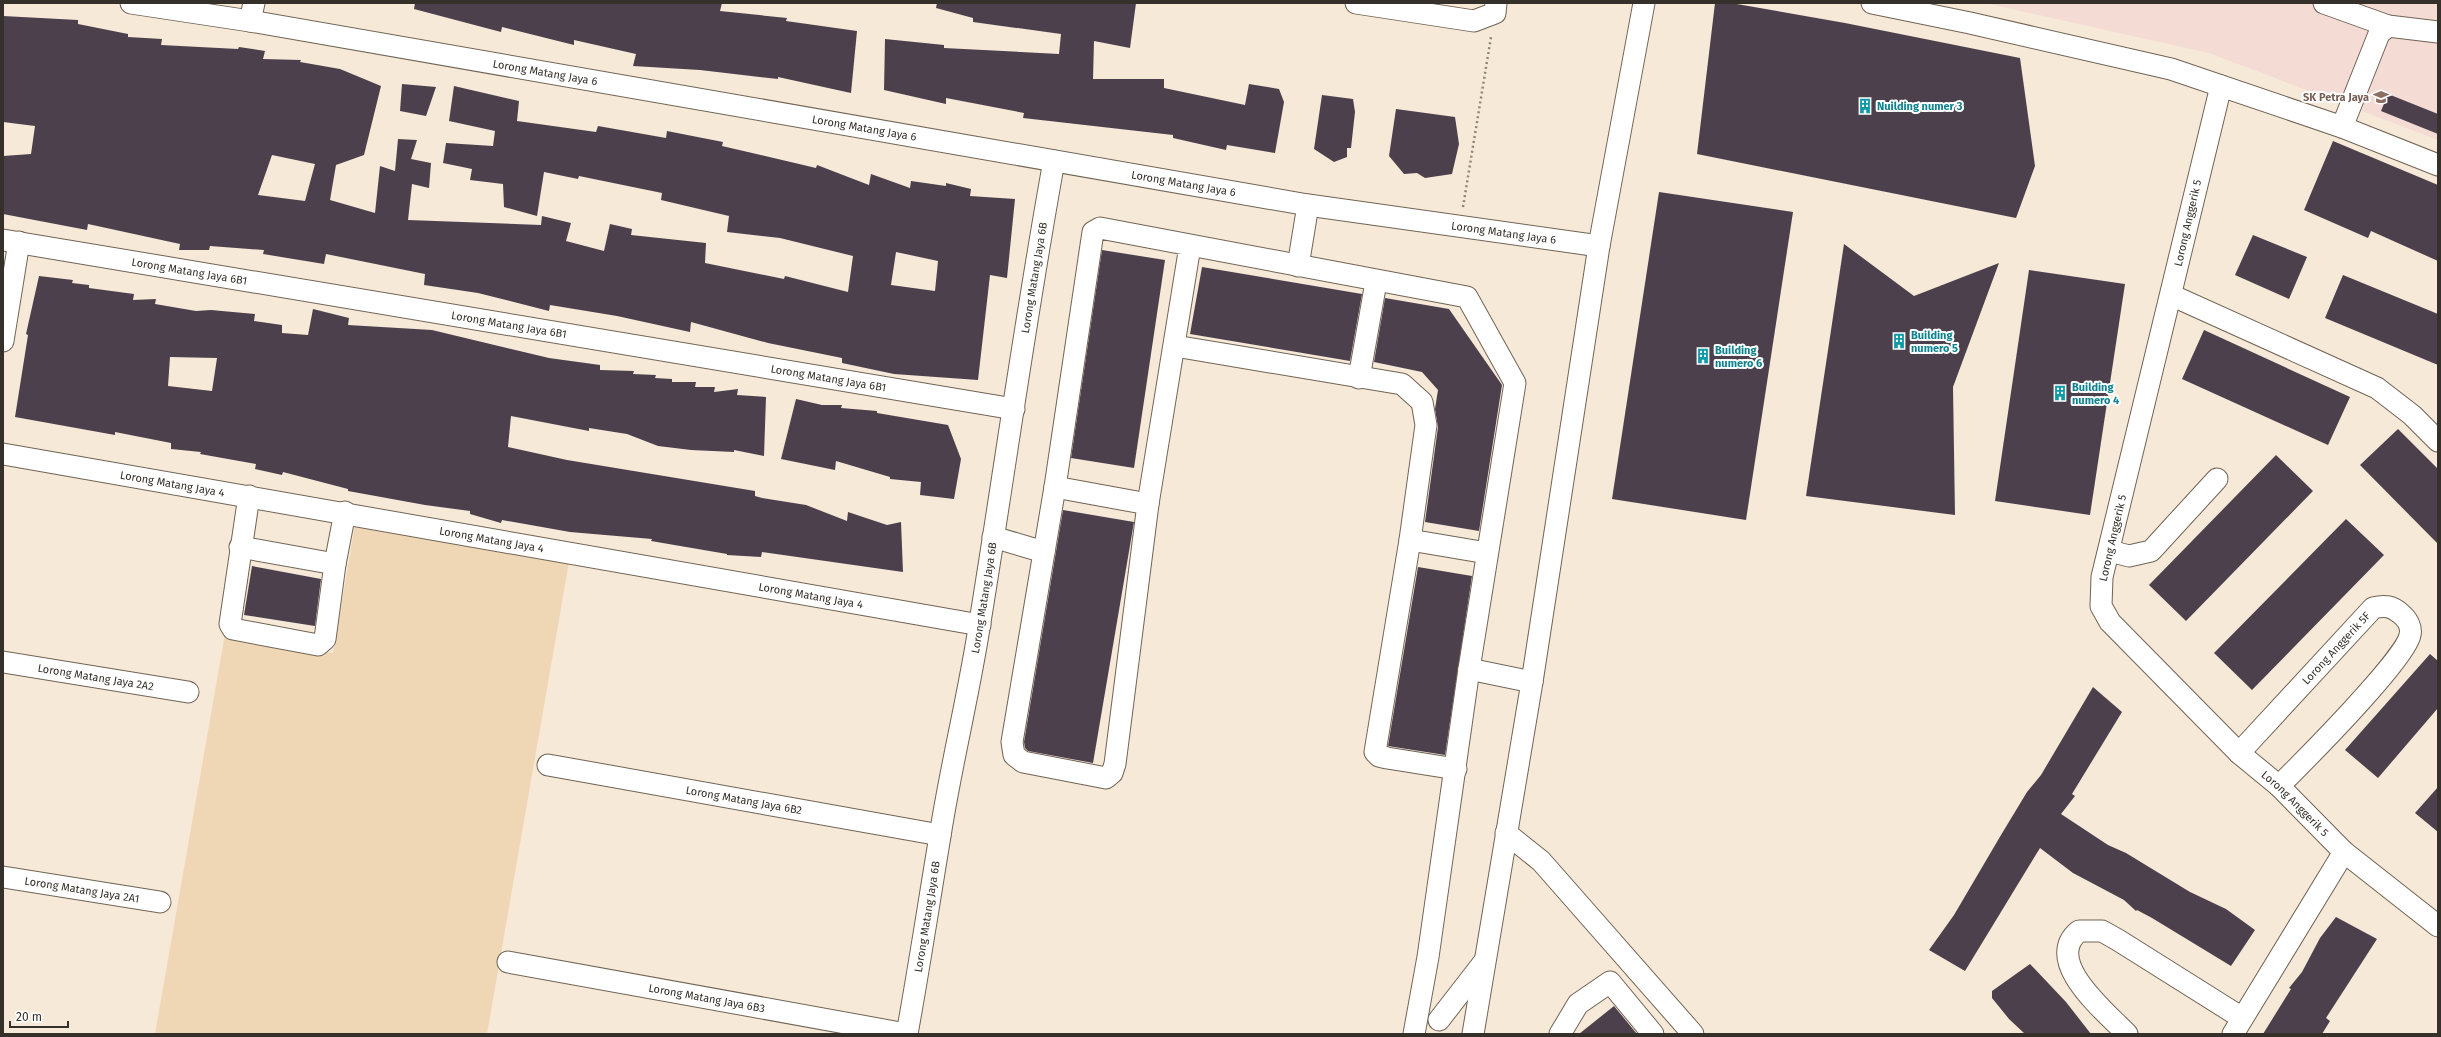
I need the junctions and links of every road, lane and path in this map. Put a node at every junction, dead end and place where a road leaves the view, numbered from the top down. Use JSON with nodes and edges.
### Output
{"nodes":[{"id":1,"x":131,"y":3,"type":"edge"},
{"id":2,"x":1356,"y":3,"type":"edge"},
{"id":3,"x":1644,"y":3,"type":"edge"},
{"id":4,"x":1872,"y":3,"type":"edge"},
{"id":5,"x":2332,"y":4,"type":"edge"},
{"id":6,"x":1496,"y":8,"type":"edge"},
{"id":7,"x":252,"y":12,"type":"edge"},
{"id":8,"x":2388,"y":26,"type":"junction"},
{"id":9,"x":2438,"y":32,"type":"edge"},
{"id":10,"x":2220,"y":86,"type":"junction"},
{"id":11,"x":2342,"y":127,"type":"junction"},
{"id":12,"x":1054,"y":161,"type":"junction"},
{"id":13,"x":2438,"y":165,"type":"edge"},
{"id":14,"x":1308,"y":205,"type":"junction"},
{"id":15,"x":1460,"y":226,"type":"junction"},
{"id":16,"x":11,"y":241,"type":"edge"},
{"id":17,"x":1190,"y":246,"type":"junction"},
{"id":18,"x":1599,"y":246,"type":"junction"},
{"id":19,"x":1298,"y":266,"type":"junction"},
{"id":20,"x":1376,"y":282,"type":"junction"},
{"id":21,"x":2171,"y":295,"type":"junction"},
{"id":22,"x":3,"y":341,"type":"edge"},
{"id":23,"x":1174,"y":346,"type":"junction"},
{"id":24,"x":1359,"y":378,"type":"junction"},
{"id":25,"x":1014,"y":409,"type":"junction"},
{"id":26,"x":2438,"y":441,"type":"edge"},
{"id":27,"x":3,"y":454,"type":"edge"},
{"id":28,"x":2217,"y":479,"type":"dead end"},
{"id":29,"x":1055,"y":487,"type":"junction"},
{"id":30,"x":249,"y":496,"type":"junction"},
{"id":31,"x":1148,"y":504,"type":"junction"},
{"id":32,"x":345,"y":512,"type":"junction"},
{"id":33,"x":994,"y":537,"type":"junction"},
{"id":34,"x":1410,"y":540,"type":"junction"},
{"id":35,"x":240,"y":548,"type":"junction"},
{"id":36,"x":2110,"y":551,"type":"junction"},
{"id":37,"x":1044,"y":552,"type":"junction"},
{"id":38,"x":1487,"y":553,"type":"junction"},
{"id":39,"x":335,"y":564,"type":"junction"},
{"id":40,"x":980,"y":625,"type":"junction"},
{"id":41,"x":3,"y":662,"type":"edge"},
{"id":42,"x":1469,"y":669,"type":"junction"},
{"id":43,"x":1532,"y":682,"type":"junction"},
{"id":44,"x":188,"y":692,"type":"dead end"},
{"id":45,"x":2239,"y":753,"type":"junction"},
{"id":46,"x":548,"y":765,"type":"dead end"},
{"id":47,"x":1456,"y":769,"type":"junction"},
{"id":48,"x":2279,"y":786,"type":"junction"},
{"id":49,"x":1506,"y":833,"type":"junction"},
{"id":50,"x":940,"y":835,"type":"junction"},
{"id":51,"x":2344,"y":852,"type":"junction"},
{"id":52,"x":3,"y":877,"type":"edge"},
{"id":53,"x":160,"y":902,"type":"dead end"},
{"id":54,"x":2436,"y":921,"type":"edge"},
{"id":55,"x":1485,"y":960,"type":"junction"},
{"id":56,"x":508,"y":962,"type":"dead end"},
{"id":57,"x":1633,"y":965,"type":"junction"},
{"id":58,"x":1610,"y":982,"type":"junction"},
{"id":59,"x":1416,"y":1024,"type":"edge"},
{"id":60,"x":2237,"y":1026,"type":"edge"},
{"id":61,"x":1443,"y":1027,"type":"edge"},
{"id":62,"x":906,"y":1034,"type":"edge"},
{"id":63,"x":1473,"y":1034,"type":"edge"},
{"id":64,"x":1560,"y":1034,"type":"edge"},
{"id":65,"x":1653,"y":1034,"type":"edge"},
{"id":66,"x":1693,"y":1034,"type":"edge"},
{"id":67,"x":2127,"y":1034,"type":"edge"}],
"edges":[{"from":1,"to":7,"type":"street","name":"Lorong Matang Jaya 6"},
{"from":2,"to":6,"type":"street"},
{"from":3,"to":18,"type":"street"},
{"from":4,"to":10,"type":"street"},
{"from":5,"to":8,"type":"street"},
{"from":6,"to":15,"type":"path"},
{"from":7,"to":12,"type":"street","name":"Lorong Matang Jaya 6"},
{"from":8,"to":9,"type":"street"},
{"from":8,"to":11,"type":"street"},
{"from":10,"to":11,"type":"street"},
{"from":10,"to":21,"type":"street","name":"Lorong Anggerik 5"},
{"from":11,"to":13,"type":"street"},
{"from":12,"to":14,"type":"street","name":"Lorong Matang Jaya 6"},
{"from":12,"to":25,"type":"street","name":"Lorong Matang Jaya 6B"},
{"from":14,"to":15,"type":"street","name":"Lorong Matang Jaya 6"},
{"from":14,"to":19,"type":"street"},
{"from":15,"to":18,"type":"street","name":"Lorong Matang Jaya 6"},
{"from":16,"to":22,"type":"street"},
{"from":16,"to":25,"type":"street","name":"Lorong Matang Jaya 6B1"},
{"from":17,"to":19,"type":"street"},
{"from":17,"to":23,"type":"street"},
{"from":17,"to":29,"type":"street"},
{"from":18,"to":43,"type":"street"},
{"from":19,"to":20,"type":"street"},
{"from":20,"to":24,"type":"street"},
{"from":20,"to":38,"type":"street"},
{"from":21,"to":26,"type":"street"},
{"from":21,"to":36,"type":"street","name":"Lorong Anggerik 5"},
{"from":23,"to":24,"type":"street"},
{"from":23,"to":31,"type":"street"},
{"from":24,"to":34,"type":"street"},
{"from":25,"to":33,"type":"street","name":"Lorong Matang Jaya 6B"},
{"from":27,"to":30,"type":"street","name":"Lorong Matang Jaya 4"},
{"from":28,"to":36,"type":"street"},
{"from":29,"to":31,"type":"street"},
{"from":29,"to":37,"type":"street"},
{"from":30,"to":32,"type":"street","name":"Lorong Matang Jaya 4"},
{"from":30,"to":35,"type":"street"},
{"from":31,"to":37,"type":"street"},
{"from":32,"to":39,"type":"street"},
{"from":32,"to":40,"type":"street","name":"Lorong Matang Jaya 4"},
{"from":33,"to":37,"type":"street"},
{"from":33,"to":40,"type":"street","name":"Lorong Matang Jaya 6B"},
{"from":34,"to":38,"type":"street"},
{"from":34,"to":47,"type":"street"},
{"from":35,"to":39,"type":"street"},
{"from":35,"to":39,"type":"street"},
{"from":36,"to":45,"type":"street","name":"Lorong Anggerik 5"},
{"from":38,"to":42,"type":"street"},
{"from":40,"to":50,"type":"street","name":"Lorong Matang Jaya 6B"},
{"from":41,"to":44,"type":"street","name":"Lorong Matang Jaya 2A2"},
{"from":42,"to":43,"type":"street"},
{"from":42,"to":47,"type":"street"},
{"from":43,"to":49,"type":"street"},
{"from":45,"to":48,"type":"street","name":"Lorong Anggerik 5"},
{"from":45,"to":48,"type":"street","name":"Lorong Anggerik 5F"},
{"from":46,"to":50,"type":"street","name":"Lorong Matang Jaya 6B2"},
{"from":47,"to":59,"type":"street"},
{"from":48,"to":51,"type":"street","name":"Lorong Anggerik 5"},
{"from":49,"to":55,"type":"street"},
{"from":49,"to":57,"type":"street"},
{"from":50,"to":62,"type":"street","name":"Lorong Matang Jaya 6B"},
{"from":51,"to":54,"type":"street","name":"Lorong Anggerik 5"},
{"from":51,"to":60,"type":"street"},
{"from":52,"to":53,"type":"street","name":"Lorong Matang Jaya 2A1"},
{"from":55,"to":61,"type":"street"},
{"from":55,"to":63,"type":"street"},
{"from":56,"to":62,"type":"street","name":"Lorong Matang Jaya 6B3"},
{"from":57,"to":58,"type":"street"},
{"from":57,"to":66,"type":"street"},
{"from":58,"to":64,"type":"street"},
{"from":58,"to":65,"type":"street"},
{"from":59,"to":61,"type":"street"},
{"from":60,"to":67,"type":"street"}]}
